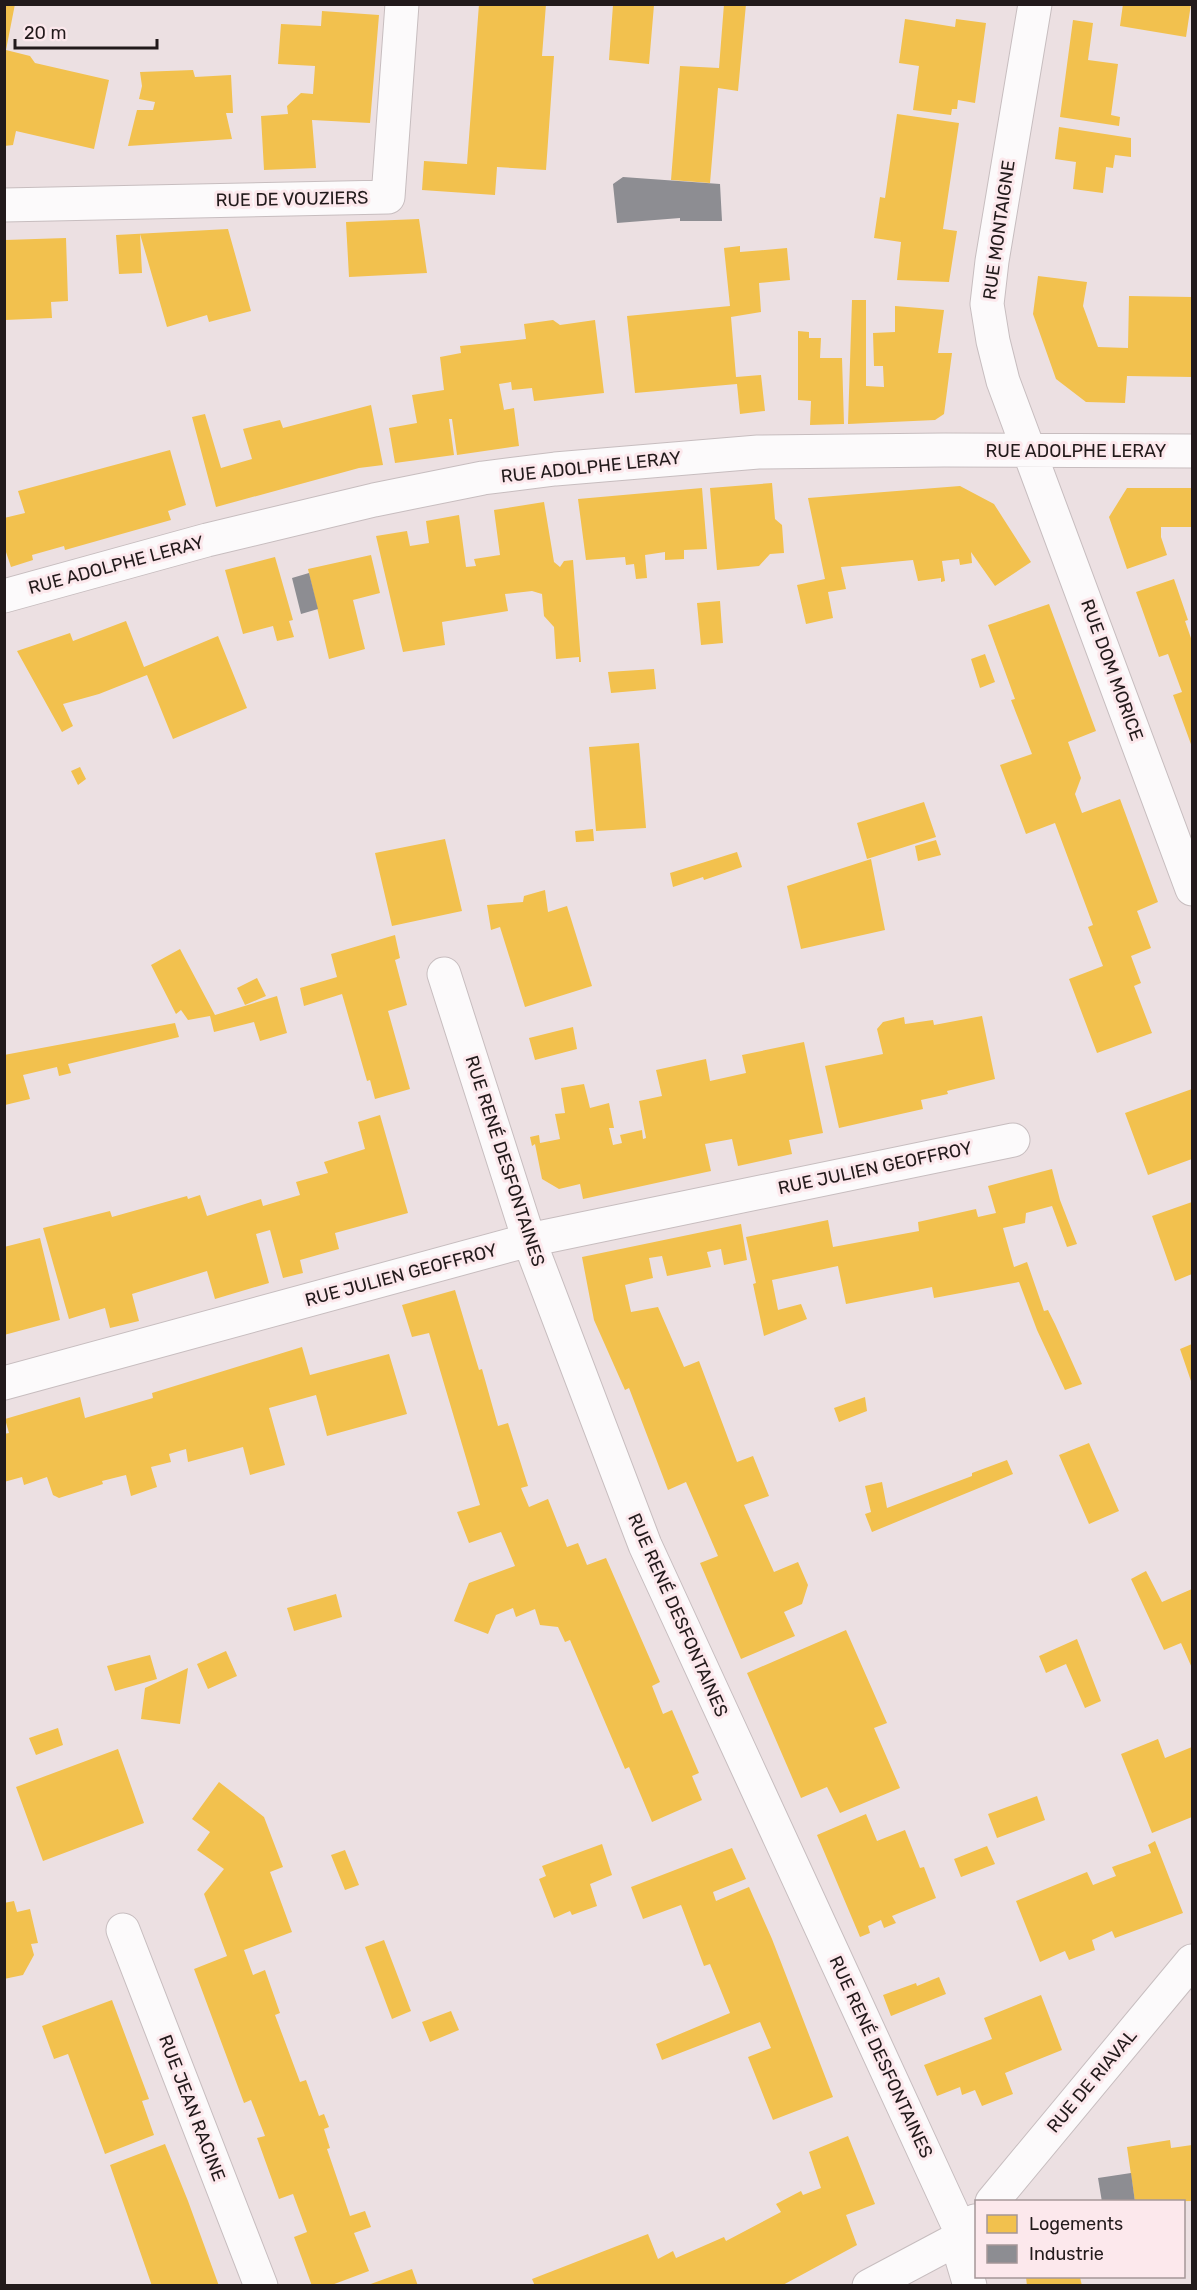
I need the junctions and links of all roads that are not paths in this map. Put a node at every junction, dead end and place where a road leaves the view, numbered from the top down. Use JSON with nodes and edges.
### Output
{"nodes":[{"id":1,"x":402,"y":4,"type":"edge"},
{"id":2,"x":1035,"y":4,"type":"edge"},
{"id":3,"x":4,"y":206,"type":"edge"},
{"id":4,"x":1192,"y":451,"type":"edge"},
{"id":5,"x":1029,"y":452,"type":"junction"},
{"id":6,"x":4,"y":596,"type":"edge"},
{"id":7,"x":1192,"y":889,"type":"edge"},
{"id":8,"x":444,"y":974,"type":"dead end"},
{"id":9,"x":1013,"y":1140,"type":"dead end"},
{"id":10,"x":529,"y":1240,"type":"junction"},
{"id":11,"x":4,"y":1383,"type":"edge"},
{"id":12,"x":123,"y":1930,"type":"dead end"},
{"id":13,"x":1192,"y":1961,"type":"edge"},
{"id":14,"x":994,"y":2200,"type":"edge"},
{"id":15,"x":970,"y":2228,"type":"edge"},
{"id":16,"x":261,"y":2286,"type":"edge"},
{"id":17,"x":869,"y":2286,"type":"edge"},
{"id":18,"x":970,"y":2286,"type":"edge"}],
"edges":[{"from":1,"to":3,"type":"street","name":"RUE DE VOUZIERS"},
{"from":2,"to":5,"type":"street","name":"RUE MONTAIGNE"},
{"from":4,"to":5,"type":"street","name":"RUE ADOLPHE LERAY"},
{"from":5,"to":6,"type":"street","name":"RUE ADOLPHE LERAY"},
{"from":5,"to":7,"type":"street","name":"RUE DOM MORICE"},
{"from":8,"to":10,"type":"street","name":"RUE RENÉ DESFONTAINES"},
{"from":9,"to":10,"type":"street","name":"RUE JULIEN GEOFFROY"},
{"from":10,"to":11,"type":"street","name":"RUE JULIEN GEOFFROY"},
{"from":10,"to":15,"type":"street","name":"RUE RENÉ DESFONTAINES"},
{"from":12,"to":16,"type":"street","name":"RUE JEAN RACINE"},
{"from":13,"to":14,"type":"street","name":"RUE DE RIAVAL"},
{"from":15,"to":17,"type":"street"},
{"from":15,"to":18,"type":"street"}]}
